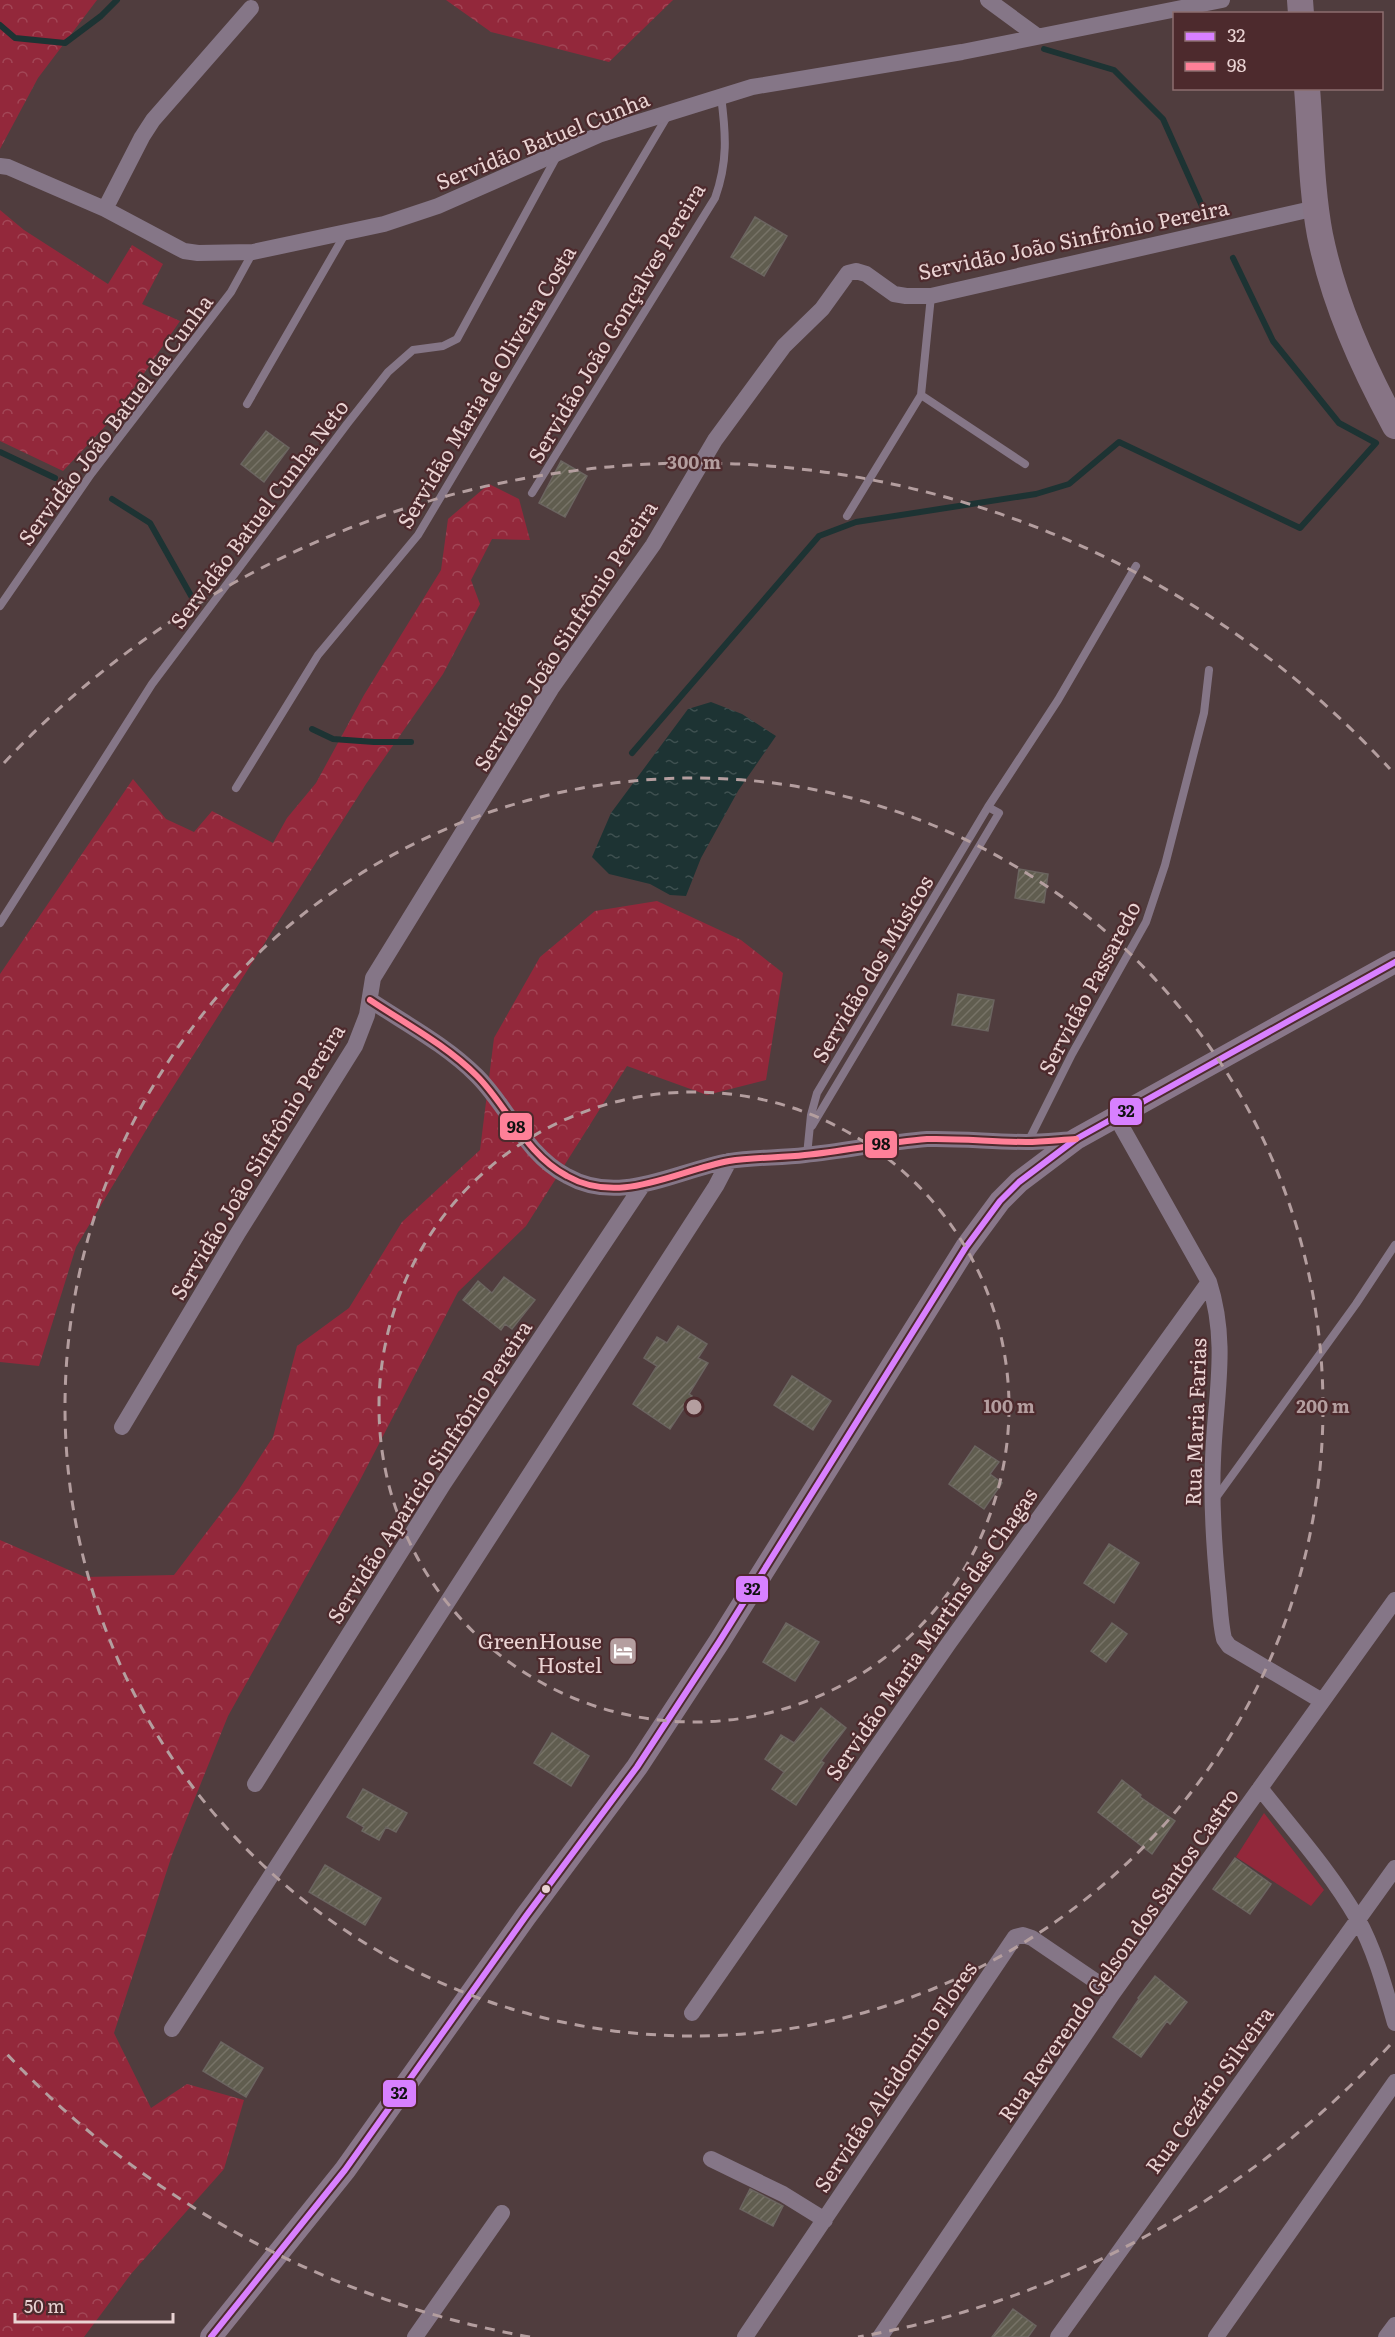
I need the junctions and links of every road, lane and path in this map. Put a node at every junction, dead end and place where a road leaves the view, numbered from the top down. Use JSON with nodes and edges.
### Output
{"nodes":[{"id":1,"x":988,"y":0,"type":"edge"},
{"id":2,"x":1222,"y":0,"type":"edge"},
{"id":3,"x":251,"y":8,"type":"dead end"},
{"id":4,"x":1037,"y":36,"type":"junction"},
{"id":5,"x":1307,"y":90,"type":"edge"},
{"id":6,"x":721,"y":96,"type":"junction"},
{"id":7,"x":670,"y":112,"type":"junction"},
{"id":8,"x":560,"y":151,"type":"junction"},
{"id":9,"x":0,"y":166,"type":"edge"},
{"id":10,"x":1316,"y":208,"type":"junction"},
{"id":11,"x":105,"y":209,"type":"junction"},
{"id":12,"x":345,"y":233,"type":"junction"},
{"id":13,"x":253,"y":252,"type":"junction"},
{"id":14,"x":931,"y":296,"type":"junction"},
{"id":15,"x":921,"y":395,"type":"junction"},
{"id":16,"x":248,"y":404,"type":"dead end"},
{"id":17,"x":1395,"y":426,"type":"edge"},
{"id":18,"x":1025,"y":464,"type":"dead end"},
{"id":19,"x":532,"y":493,"type":"dead end"},
{"id":20,"x":847,"y":516,"type":"dead end"},
{"id":21,"x":1136,"y":566,"type":"dead end"},
{"id":22,"x":0,"y":606,"type":"edge"},
{"id":23,"x":1209,"y":670,"type":"dead end"},
{"id":24,"x":236,"y":788,"type":"dead end"},
{"id":25,"x":988,"y":807,"type":"junction"},
{"id":26,"x":927,"y":911,"type":"junction"},
{"id":27,"x":938,"y":917,"type":"junction"},
{"id":28,"x":0,"y":923,"type":"edge"},
{"id":29,"x":896,"y":961,"type":"junction"},
{"id":30,"x":1395,"y":962,"type":"edge"},
{"id":31,"x":907,"y":968,"type":"junction"},
{"id":32,"x":370,"y":1000,"type":"junction"},
{"id":33,"x":1115,"y":1115,"type":"junction"},
{"id":34,"x":809,"y":1131,"type":"junction"},
{"id":35,"x":1076,"y":1139,"type":"junction"},
{"id":36,"x":1028,"y":1142,"type":"junction"},
{"id":37,"x":807,"y":1155,"type":"junction"},
{"id":38,"x":729,"y":1161,"type":"junction"},
{"id":39,"x":642,"y":1186,"type":"junction"},
{"id":40,"x":1395,"y":1245,"type":"edge"},
{"id":41,"x":1209,"y":1282,"type":"junction"},
{"id":42,"x":122,"y":1428,"type":"dead end"},
{"id":43,"x":1214,"y":1501,"type":"junction"},
{"id":44,"x":1395,"y":1600,"type":"edge"},
{"id":45,"x":1322,"y":1701,"type":"junction"},
{"id":46,"x":255,"y":1784,"type":"dead end"},
{"id":47,"x":1260,"y":1788,"type":"junction"},
{"id":48,"x":1395,"y":1868,"type":"edge"},
{"id":49,"x":1358,"y":1920,"type":"junction"},
{"id":50,"x":1113,"y":1993,"type":"junction"},
{"id":51,"x":692,"y":2013,"type":"dead end"},
{"id":52,"x":1395,"y":2022,"type":"edge"},
{"id":53,"x":172,"y":2029,"type":"dead end"},
{"id":54,"x":1395,"y":2082,"type":"edge"},
{"id":55,"x":711,"y":2159,"type":"dead end"},
{"id":56,"x":501,"y":2213,"type":"dead end"},
{"id":57,"x":825,"y":2220,"type":"junction"},
{"id":58,"x":1395,"y":2325,"type":"edge"},
{"id":59,"x":211,"y":2337,"type":"edge"},
{"id":60,"x":415,"y":2337,"type":"edge"},
{"id":61,"x":745,"y":2337,"type":"edge"},
{"id":62,"x":880,"y":2337,"type":"edge"},
{"id":63,"x":1058,"y":2337,"type":"edge"},
{"id":64,"x":1216,"y":2337,"type":"edge"},
{"id":65,"x":1386,"y":2337,"type":"edge"}],
"edges":[{"from":1,"to":4,"type":"street"},
{"from":2,"to":4,"type":"street","name":"Servidão Batuel Cunha"},
{"from":3,"to":11,"type":"street"},
{"from":4,"to":6,"type":"street","name":"Servidão Batuel Cunha"},
{"from":5,"to":10,"type":"main road"},
{"from":6,"to":7,"type":"street","name":"Servidão Batuel Cunha"},
{"from":6,"to":19,"type":"lane","name":"Servidão João Gonçalves Pereira"},
{"from":7,"to":8,"type":"street","name":"Servidão Batuel Cunha"},
{"from":7,"to":24,"type":"lane","name":"Servidão Maria de Oliveira Costa"},
{"from":8,"to":12,"type":"street","name":"Servidão Batuel Cunha"},
{"from":8,"to":28,"type":"lane","name":"Servidão Batuel Cunha Neto"},
{"from":9,"to":11,"type":"street","name":"Servidão Batuel Cunha"},
{"from":10,"to":14,"type":"street","name":"Servidão João Sinfrônio Pereira"},
{"from":10,"to":17,"type":"main road"},
{"from":11,"to":13,"type":"street","name":"Servidão Batuel Cunha"},
{"from":12,"to":13,"type":"street","name":"Servidão Batuel Cunha"},
{"from":12,"to":16,"type":"lane"},
{"from":13,"to":22,"type":"lane","name":"Servidão João Batuel da Cunha"},
{"from":14,"to":15,"type":"lane"},
{"from":14,"to":32,"type":"street","name":"Servidão João Sinfrônio Pereira"},
{"from":15,"to":18,"type":"lane"},
{"from":15,"to":20,"type":"lane"},
{"from":21,"to":25,"type":"lane","name":"Servidão dos Músicos"},
{"from":23,"to":36,"type":"lane","name":"Servidão Passaredo"},
{"from":25,"to":26,"type":"lane","name":"Servidão dos Músicos"},
{"from":25,"to":27,"type":"lane"},
{"from":26,"to":27,"type":"lane"},
{"from":26,"to":29,"type":"lane","name":"Servidão dos Músicos"},
{"from":27,"to":31,"type":"lane"},
{"from":29,"to":31,"type":"lane"},
{"from":29,"to":34,"type":"lane","name":"Servidão dos Músicos"},
{"from":30,"to":33,"type":"street"},
{"from":31,"to":34,"type":"lane"},
{"from":32,"to":39,"type":"street"},
{"from":32,"to":42,"type":"street","name":"Servidão João Sinfrônio Pereira"},
{"from":33,"to":35,"type":"street"},
{"from":33,"to":41,"type":"street","name":"Rua Maria Farias"},
{"from":34,"to":37,"type":"lane","name":"Servidão dos Músicos"},
{"from":35,"to":36,"type":"street"},
{"from":35,"to":59,"type":"street"},
{"from":36,"to":37,"type":"street"},
{"from":37,"to":38,"type":"street"},
{"from":38,"to":39,"type":"street"},
{"from":38,"to":53,"type":"street"},
{"from":39,"to":46,"type":"street","name":"Servidão Aparício Sinfrônio Pereira"},
{"from":40,"to":43,"type":"lane"},
{"from":41,"to":43,"type":"street","name":"Rua Maria Farias"},
{"from":41,"to":51,"type":"street","name":"Servidão Maria Martins das Chagas"},
{"from":43,"to":45,"type":"street","name":"Rua Maria Farias"},
{"from":44,"to":45,"type":"street","name":"Rua Reverendo Gelson dos Santos Castro"},
{"from":45,"to":47,"type":"street","name":"Rua Reverendo Gelson dos Santos Castro"},
{"from":47,"to":49,"type":"street"},
{"from":47,"to":50,"type":"street","name":"Rua Reverendo Gelson dos Santos Castro"},
{"from":48,"to":49,"type":"street","name":"Rua Cezário Silveira"},
{"from":49,"to":52,"type":"street"},
{"from":49,"to":63,"type":"street","name":"Rua Cezário Silveira"},
{"from":50,"to":57,"type":"street","name":"Servidão Alcidomiro Flores"},
{"from":50,"to":62,"type":"street","name":"Rua Reverendo Gelson dos Santos Castro"},
{"from":54,"to":64,"type":"street"},
{"from":55,"to":57,"type":"street"},
{"from":56,"to":60,"type":"street"},
{"from":57,"to":61,"type":"street","name":"Servidão Alcidomiro Flores"},
{"from":58,"to":65,"type":"street"}]}
